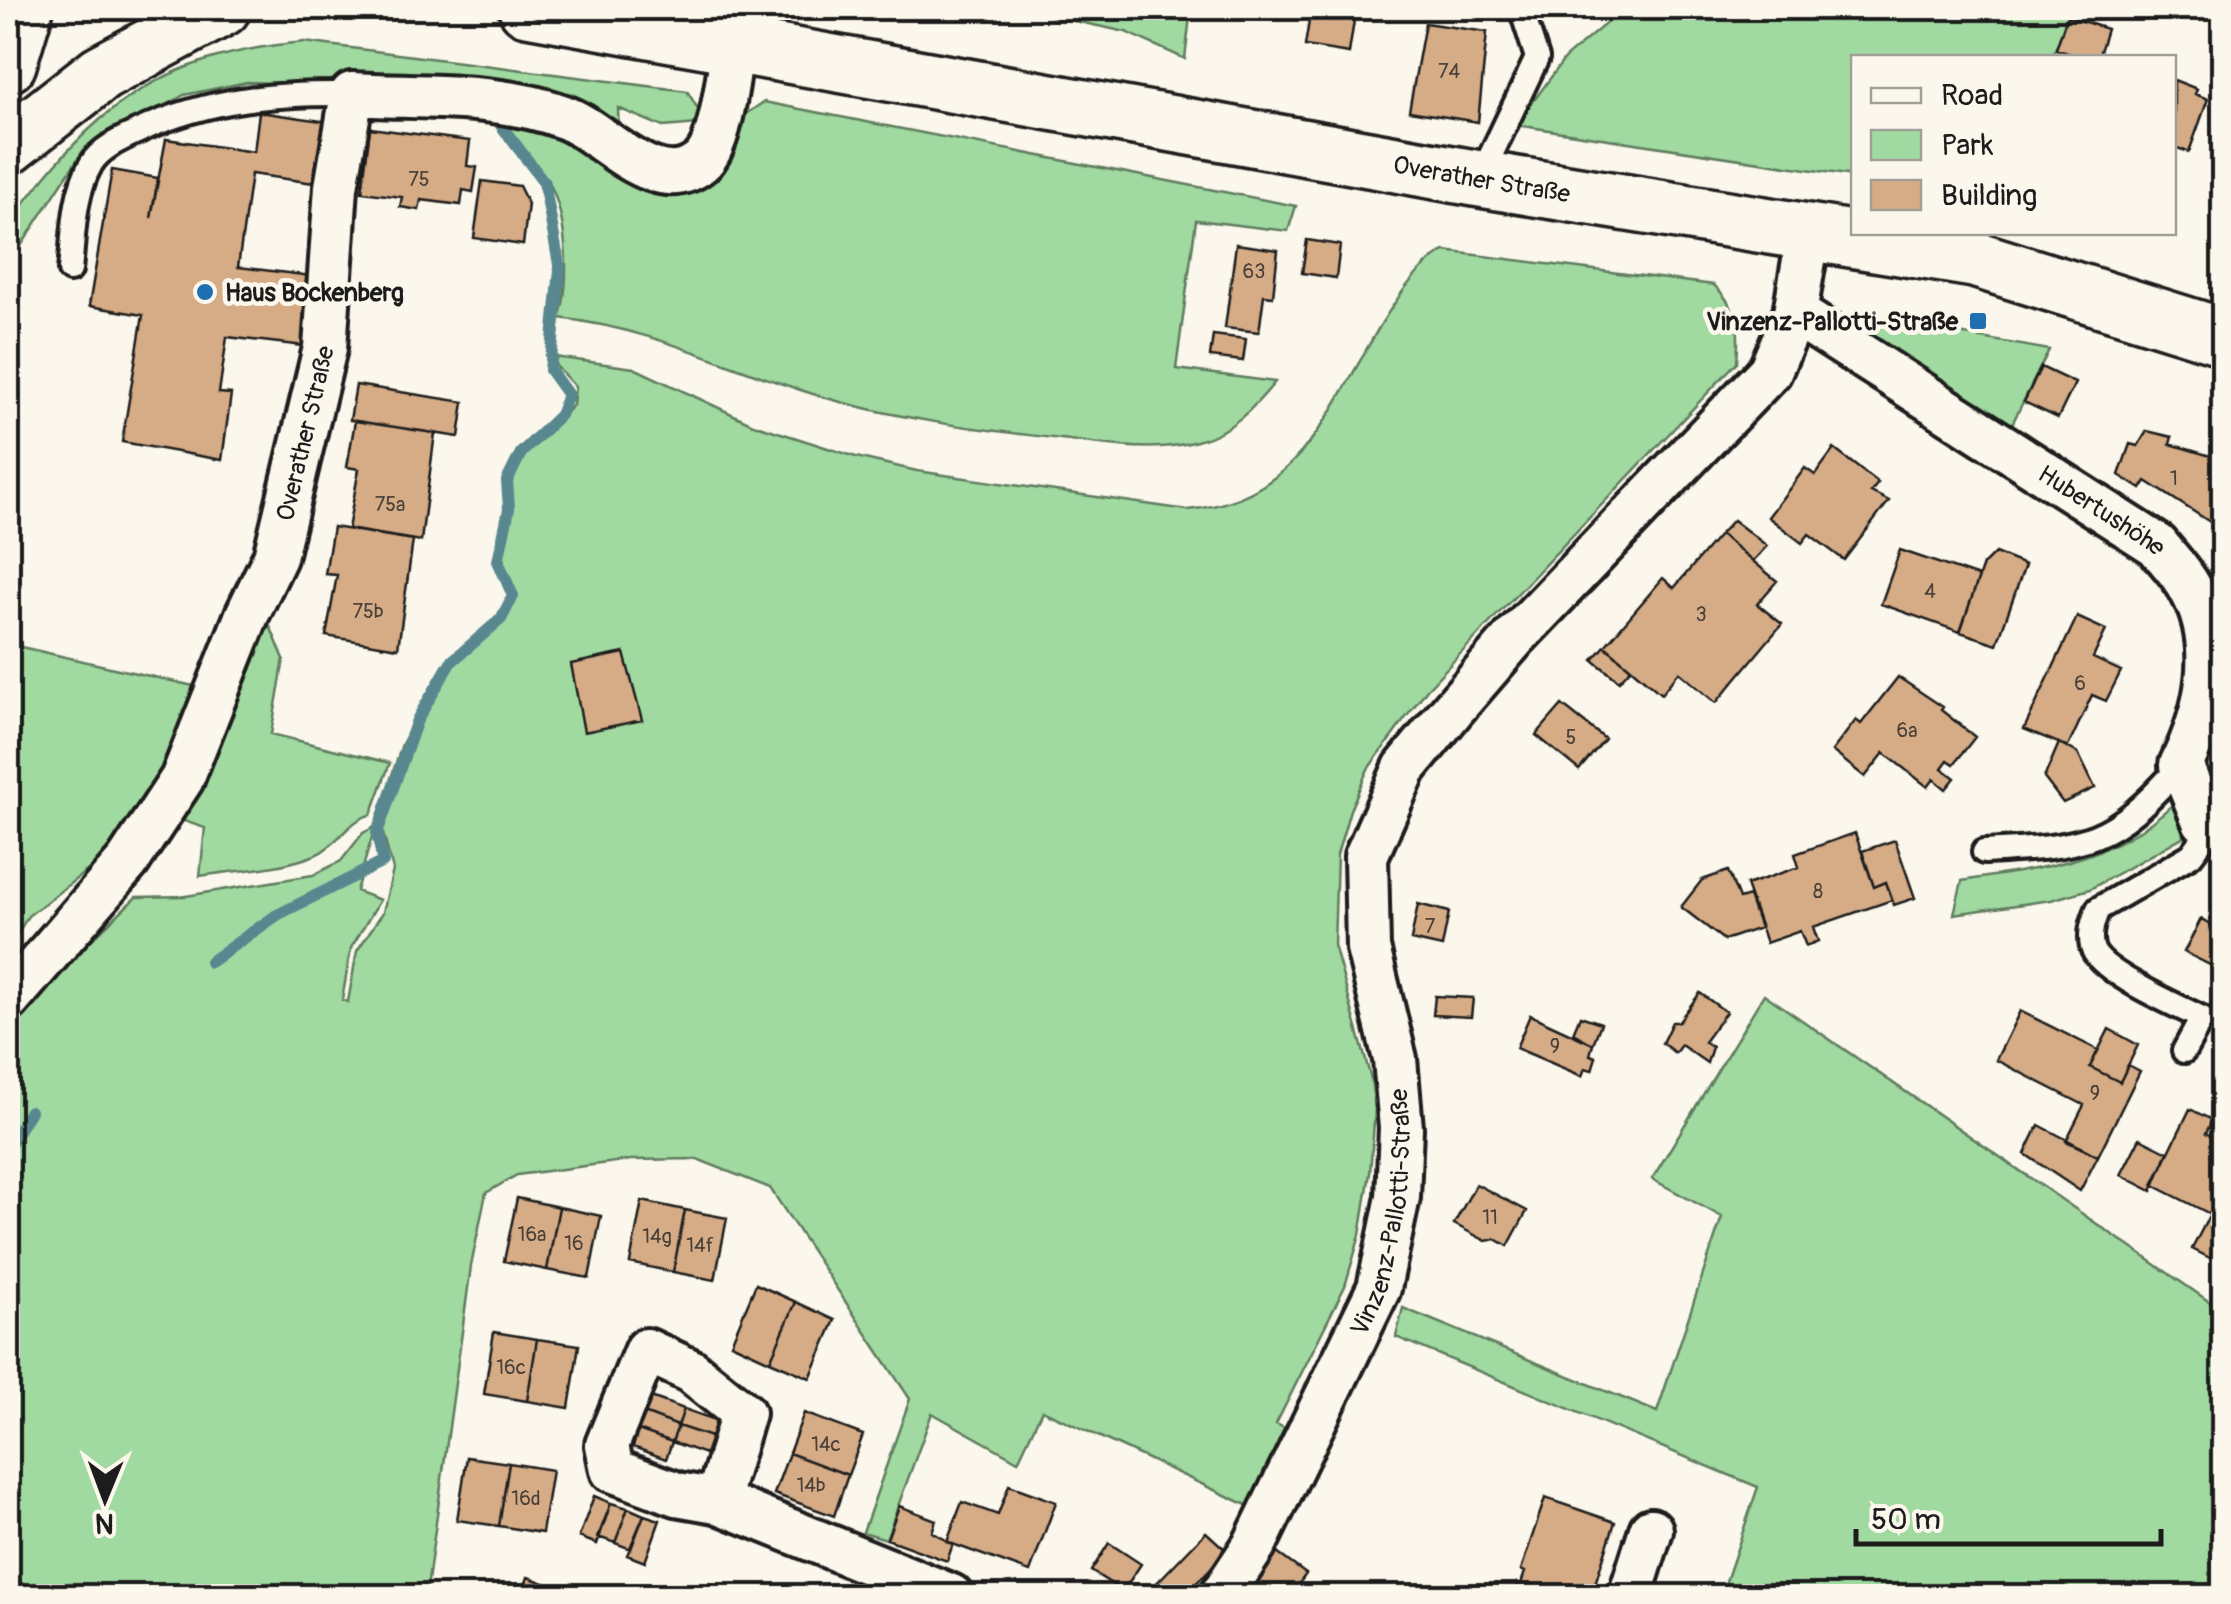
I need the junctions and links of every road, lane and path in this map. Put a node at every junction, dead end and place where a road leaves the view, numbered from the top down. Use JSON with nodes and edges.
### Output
{"nodes":[{"id":1,"x":25,"y":8,"type":"edge"},
{"id":2,"x":222,"y":8,"type":"edge"},
{"id":3,"x":1520,"y":8,"type":"edge"},
{"id":4,"x":546,"y":10,"type":"edge"},
{"id":5,"x":733,"y":45,"type":"junction"},
{"id":6,"x":8,"y":64,"type":"edge"},
{"id":7,"x":352,"y":94,"type":"junction"},
{"id":8,"x":8,"y":146,"type":"edge"},
{"id":9,"x":1480,"y":179,"type":"junction"},
{"id":10,"x":1810,"y":230,"type":"junction"},
{"id":11,"x":70,"y":270,"type":"dead end"},
{"id":12,"x":1795,"y":313,"type":"junction"},
{"id":13,"x":2224,"y":338,"type":"edge"},
{"id":14,"x":2181,"y":765,"type":"junction"},
{"id":15,"x":2204,"y":822,"type":"joint"},
{"id":16,"x":1984,"y":852,"type":"dead end"},
{"id":17,"x":8,"y":1000,"type":"edge"},
{"id":18,"x":2184,"y":1051,"type":"dead end"},
{"id":19,"x":716,"y":1501,"type":"dead end"},
{"id":20,"x":1651,"y":1530,"type":"dead end"},
{"id":21,"x":951,"y":1596,"type":"edge"},
{"id":22,"x":1221,"y":1596,"type":"edge"},
{"id":23,"x":1630,"y":1596,"type":"edge"}],
"edges":[{"from":1,"to":6,"type":"main road"},
{"from":2,"to":8,"type":"main road"},
{"from":3,"to":9,"type":"lane"},
{"from":4,"to":5,"type":"main road","name":"Overather Straße"},
{"from":5,"to":7,"type":"street"},
{"from":5,"to":9,"type":"main road","name":"Overather Straße"},
{"from":7,"to":11,"type":"lane"},
{"from":7,"to":17,"type":"street","name":"Overather Straße"},
{"from":9,"to":10,"type":"main road","name":"Overather Straße"},
{"from":10,"to":12,"type":"street","name":"Vinzenz-Pallotti-Straße"},
{"from":10,"to":13,"type":"main road","name":"Overather Straße"},
{"from":12,"to":14,"type":"street","name":"Hubertushöhe"},
{"from":12,"to":22,"type":"street","name":"Vinzenz-Pallotti-Straße"},
{"from":14,"to":15,"type":"street"},
{"from":14,"to":16,"type":"lane"},
{"from":15,"to":18,"type":"lane"},
{"from":19,"to":21,"type":"street"},
{"from":20,"to":23,"type":"street"}]}
